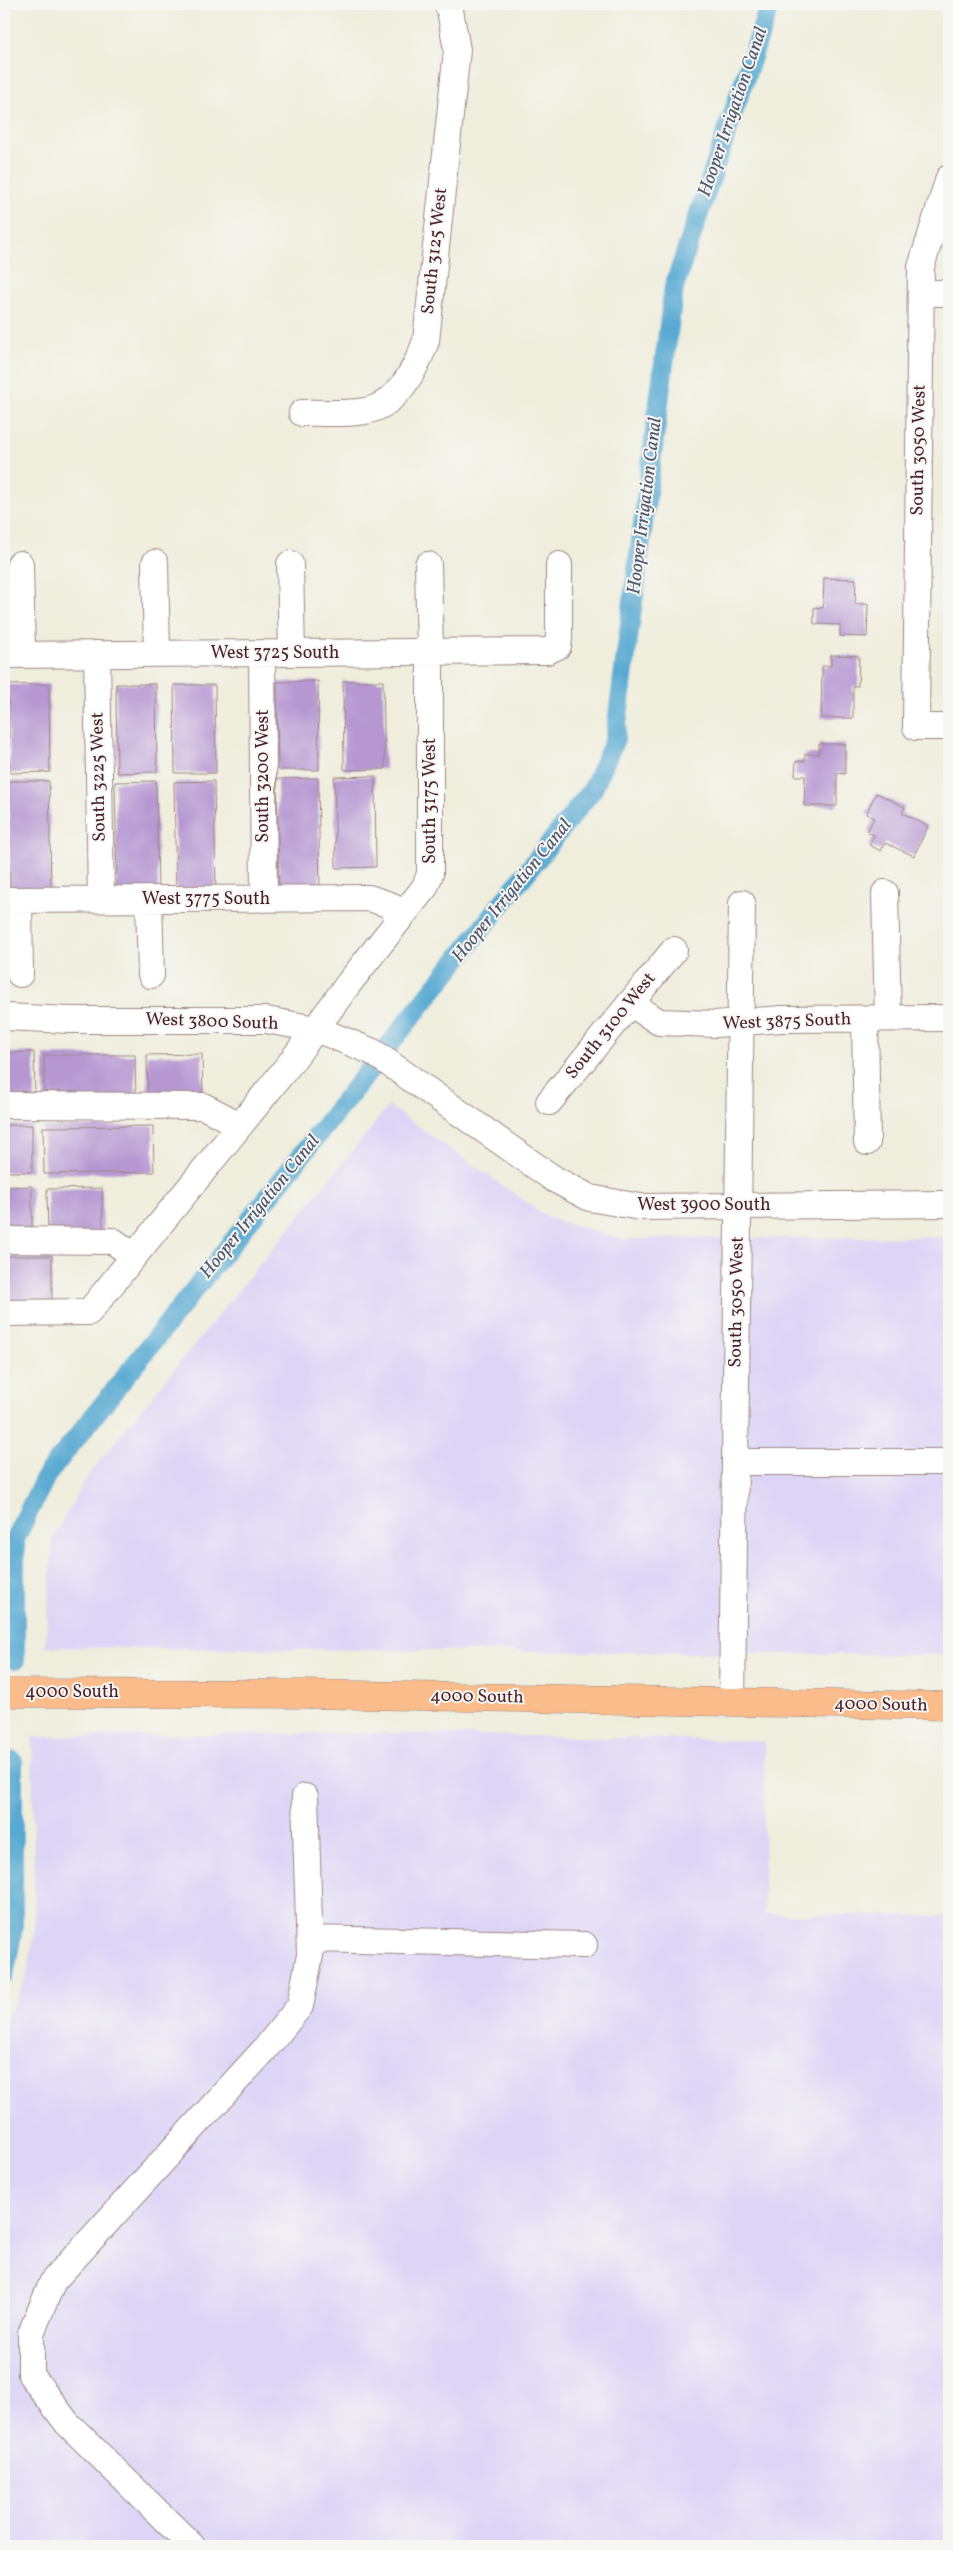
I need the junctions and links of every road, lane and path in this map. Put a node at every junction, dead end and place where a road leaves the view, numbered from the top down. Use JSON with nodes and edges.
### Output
{"nodes":[{"id":1,"x":447,"y":4,"type":"edge"},
{"id":2,"x":949,"y":178,"type":"edge"},
{"id":3,"x":921,"y":293,"type":"junction"},
{"id":4,"x":949,"y":293,"type":"edge"},
{"id":5,"x":302,"y":413,"type":"dead end"},
{"id":6,"x":20,"y":564,"type":"dead end"},
{"id":7,"x":155,"y":564,"type":"dead end"},
{"id":8,"x":290,"y":564,"type":"dead end"},
{"id":9,"x":428,"y":565,"type":"dead end"},
{"id":10,"x":559,"y":565,"type":"dead end"},
{"id":11,"x":430,"y":652,"type":"junction"},
{"id":12,"x":262,"y":653,"type":"junction"},
{"id":13,"x":292,"y":653,"type":"junction"},
{"id":14,"x":98,"y":654,"type":"junction"},
{"id":15,"x":157,"y":654,"type":"junction"},
{"id":16,"x":13,"y":655,"type":"edge"},
{"id":17,"x":949,"y":727,"type":"edge"},
{"id":18,"x":886,"y":893,"type":"dead end"},
{"id":19,"x":101,"y":899,"type":"junction"},
{"id":20,"x":149,"y":899,"type":"junction"},
{"id":21,"x":264,"y":899,"type":"junction"},
{"id":22,"x":11,"y":900,"type":"edge"},
{"id":23,"x":742,"y":902,"type":"dead end"},
{"id":24,"x":400,"y":918,"type":"junction"},
{"id":25,"x":674,"y":950,"type":"dead end"},
{"id":26,"x":20,"y":974,"type":"dead end"},
{"id":27,"x":150,"y":975,"type":"dead end"},
{"id":28,"x":630,"y":1003,"type":"junction"},
{"id":29,"x":4,"y":1017,"type":"edge"},
{"id":30,"x":949,"y":1018,"type":"edge"},
{"id":31,"x":877,"y":1019,"type":"junction"},
{"id":32,"x":741,"y":1021,"type":"junction"},
{"id":33,"x":325,"y":1032,"type":"junction"},
{"id":34,"x":408,"y":1074,"type":"joint"},
{"id":35,"x":549,"y":1102,"type":"dead end"},
{"id":36,"x":4,"y":1105,"type":"edge"},
{"id":37,"x":240,"y":1125,"type":"junction"},
{"id":38,"x":866,"y":1142,"type":"dead end"},
{"id":39,"x":949,"y":1204,"type":"edge"},
{"id":40,"x":739,"y":1206,"type":"junction"},
{"id":41,"x":4,"y":1240,"type":"edge"},
{"id":42,"x":134,"y":1256,"type":"junction"},
{"id":43,"x":4,"y":1313,"type":"edge"},
{"id":44,"x":735,"y":1462,"type":"junction"},
{"id":45,"x":949,"y":1462,"type":"edge"},
{"id":46,"x":4,"y":1693,"type":"edge"},
{"id":47,"x":732,"y":1702,"type":"junction"},
{"id":48,"x":949,"y":1706,"type":"edge"},
{"id":49,"x":305,"y":1797,"type":"dead end"},
{"id":50,"x":310,"y":1940,"type":"junction"},
{"id":51,"x":584,"y":1944,"type":"dead end"},
{"id":52,"x":192,"y":2546,"type":"edge"}],
"edges":[{"from":1,"to":5,"type":"street","name":"South 3125 West"},
{"from":2,"to":3,"type":"street","name":"South 3050 West"},
{"from":3,"to":4,"type":"street"},
{"from":3,"to":17,"type":"street","name":"South 3050 West"},
{"from":6,"to":16,"type":"street"},
{"from":7,"to":15,"type":"street"},
{"from":8,"to":13,"type":"street"},
{"from":9,"to":11,"type":"street","name":"South 3175 West"},
{"from":10,"to":11,"type":"street","name":"West 3725 South"},
{"from":11,"to":13,"type":"street","name":"West 3725 South"},
{"from":11,"to":24,"type":"street","name":"South 3175 West"},
{"from":12,"to":13,"type":"street","name":"West 3725 South"},
{"from":12,"to":15,"type":"street","name":"West 3725 South"},
{"from":12,"to":21,"type":"street","name":"South 3200 West"},
{"from":14,"to":15,"type":"street","name":"West 3725 South"},
{"from":14,"to":16,"type":"street","name":"West 3725 South"},
{"from":14,"to":19,"type":"street","name":"South 3225 West"},
{"from":18,"to":31,"type":"street"},
{"from":19,"to":20,"type":"street","name":"West 3775 South"},
{"from":19,"to":22,"type":"street","name":"West 3775 South"},
{"from":20,"to":21,"type":"street","name":"West 3775 South"},
{"from":20,"to":27,"type":"street"},
{"from":21,"to":24,"type":"street","name":"West 3775 South"},
{"from":22,"to":26,"type":"street"},
{"from":23,"to":32,"type":"street","name":"South 3050 West"},
{"from":24,"to":33,"type":"street","name":"South 3175 West"},
{"from":25,"to":28,"type":"street","name":"South 3100 West"},
{"from":28,"to":32,"type":"street","name":"West 3875 South"},
{"from":28,"to":35,"type":"street","name":"South 3100 West"},
{"from":29,"to":33,"type":"street","name":"West 3800 South"},
{"from":30,"to":31,"type":"street","name":"West 3875 South"},
{"from":31,"to":32,"type":"street","name":"West 3875 South"},
{"from":31,"to":38,"type":"street"},
{"from":32,"to":40,"type":"street","name":"South 3050 West"},
{"from":33,"to":34,"type":"street","name":"West 3800 South"},
{"from":33,"to":37,"type":"street","name":"South 3175 West"},
{"from":34,"to":40,"type":"street","name":"West 3900 South"},
{"from":36,"to":37,"type":"street"},
{"from":37,"to":42,"type":"street","name":"South 3175 West"},
{"from":39,"to":40,"type":"street","name":"West 3900 South"},
{"from":40,"to":44,"type":"street","name":"South 3050 West"},
{"from":41,"to":42,"type":"street"},
{"from":42,"to":43,"type":"street","name":"South 3175 West"},
{"from":44,"to":45,"type":"street"},
{"from":44,"to":47,"type":"street","name":"South 3050 West"},
{"from":46,"to":47,"type":"main road","name":"4000 South"},
{"from":47,"to":48,"type":"main road","name":"4000 South"},
{"from":49,"to":50,"type":"street"},
{"from":50,"to":51,"type":"street"},
{"from":50,"to":52,"type":"street"}]}
